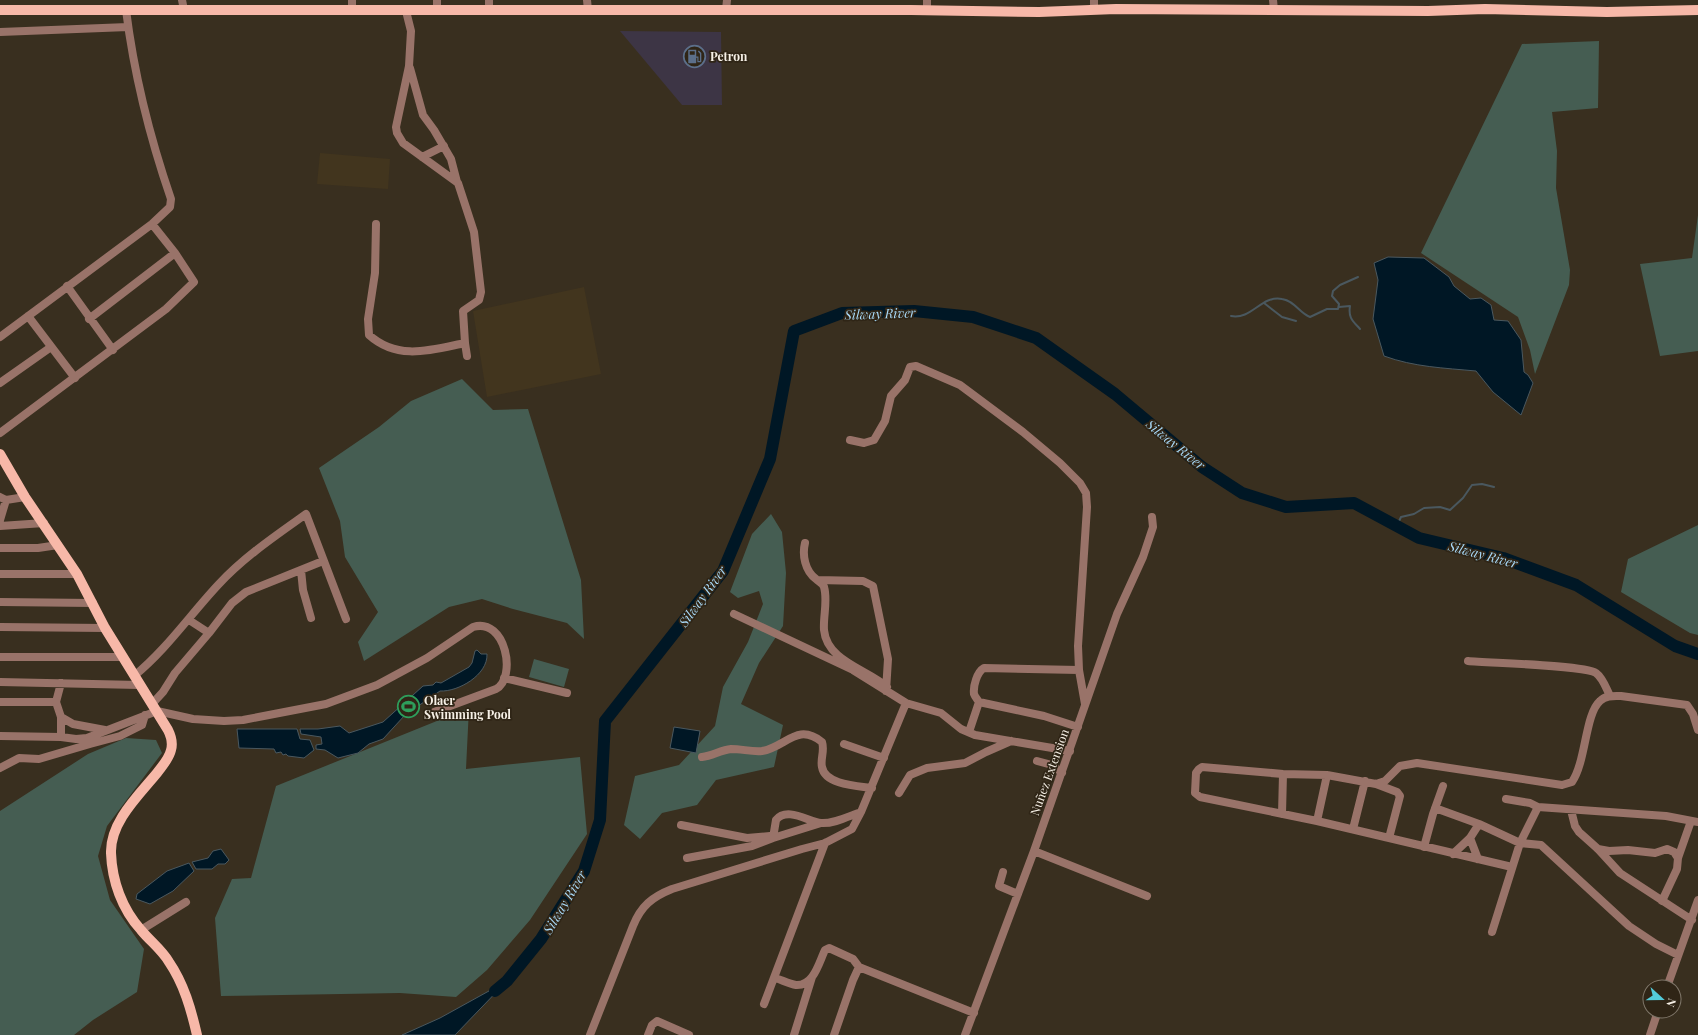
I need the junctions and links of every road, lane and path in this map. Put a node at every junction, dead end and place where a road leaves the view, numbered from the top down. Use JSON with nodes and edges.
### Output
{"nodes":[{"id":1,"x":182,"y":0,"type":"edge"},
{"id":2,"x":587,"y":0,"type":"edge"},
{"id":3,"x":352,"y":5,"type":"edge"},
{"id":4,"x":437,"y":5,"type":"edge"},
{"id":5,"x":489,"y":5,"type":"edge"},
{"id":6,"x":726,"y":5,"type":"edge"},
{"id":7,"x":927,"y":5,"type":"edge"},
{"id":8,"x":1094,"y":5,"type":"edge"},
{"id":9,"x":1274,"y":5,"type":"edge"},
{"id":10,"x":0,"y":10,"type":"edge"},
{"id":11,"x":126,"y":10,"type":"junction"},
{"id":12,"x":184,"y":10,"type":"junction"},
{"id":13,"x":588,"y":10,"type":"junction"},
{"id":14,"x":1698,"y":10,"type":"edge"},
{"id":15,"x":406,"y":11,"type":"junction"},
{"id":16,"x":128,"y":27,"type":"junction"},
{"id":17,"x":0,"y":32,"type":"edge"},
{"id":18,"x":409,"y":66,"type":"junction"},
{"id":19,"x":444,"y":146,"type":"junction"},
{"id":20,"x":422,"y":157,"type":"junction"},
{"id":21,"x":458,"y":183,"type":"junction"},
{"id":22,"x":152,"y":224,"type":"junction"},
{"id":23,"x":376,"y":224,"type":"dead end"},
{"id":24,"x":175,"y":253,"type":"junction"},
{"id":25,"x":67,"y":286,"type":"junction"},
{"id":26,"x":28,"y":316,"type":"junction"},
{"id":27,"x":90,"y":319,"type":"junction"},
{"id":28,"x":0,"y":337,"type":"edge"},
{"id":29,"x":465,"y":343,"type":"junction"},
{"id":30,"x":51,"y":347,"type":"junction"},
{"id":31,"x":113,"y":350,"type":"junction"},
{"id":32,"x":467,"y":356,"type":"dead end"},
{"id":33,"x":75,"y":378,"type":"junction"},
{"id":34,"x":0,"y":383,"type":"edge"},
{"id":35,"x":0,"y":433,"type":"edge"},
{"id":36,"x":850,"y":440,"type":"dead end"},
{"id":37,"x":0,"y":454,"type":"edge"},
{"id":38,"x":25,"y":497,"type":"junction"},
{"id":39,"x":3,"y":498,"type":"edge"},
{"id":40,"x":1152,"y":517,"type":"dead end"},
{"id":41,"x":0,"y":520,"type":"edge"},
{"id":42,"x":44,"y":523,"type":"junction"},
{"id":43,"x":0,"y":526,"type":"edge"},
{"id":44,"x":805,"y":543,"type":"dead end"},
{"id":45,"x":58,"y":545,"type":"junction"},
{"id":46,"x":0,"y":548,"type":"edge"},
{"id":47,"x":323,"y":561,"type":"junction"},
{"id":48,"x":301,"y":570,"type":"junction"},
{"id":49,"x":0,"y":574,"type":"edge"},
{"id":50,"x":77,"y":574,"type":"junction"},
{"id":51,"x":818,"y":580,"type":"junction"},
{"id":52,"x":0,"y":602,"type":"edge"},
{"id":53,"x":93,"y":603,"type":"junction"},
{"id":54,"x":734,"y":614,"type":"dead end"},
{"id":55,"x":311,"y":618,"type":"dead end"},
{"id":56,"x":346,"y":619,"type":"dead end"},
{"id":57,"x":189,"y":620,"type":"junction"},
{"id":58,"x":0,"y":627,"type":"edge"},
{"id":59,"x":105,"y":628,"type":"junction"},
{"id":60,"x":209,"y":633,"type":"junction"},
{"id":61,"x":0,"y":656,"type":"edge"},
{"id":62,"x":122,"y":657,"type":"junction"},
{"id":63,"x":1468,"y":661,"type":"dead end"},
{"id":64,"x":1079,"y":670,"type":"junction"},
{"id":65,"x":134,"y":676,"type":"junction"},
{"id":66,"x":504,"y":678,"type":"junction"},
{"id":67,"x":0,"y":682,"type":"edge"},
{"id":68,"x":61,"y":683,"type":"junction"},
{"id":69,"x":139,"y":686,"type":"junction"},
{"id":70,"x":887,"y":689,"type":"junction"},
{"id":71,"x":567,"y":693,"type":"dead end"},
{"id":72,"x":1610,"y":696,"type":"junction"},
{"id":73,"x":0,"y":702,"type":"edge"},
{"id":74,"x":56,"y":702,"type":"junction"},
{"id":75,"x":979,"y":702,"type":"junction"},
{"id":76,"x":906,"y":703,"type":"junction"},
{"id":77,"x":1086,"y":706,"type":"junction"},
{"id":78,"x":154,"y":707,"type":"junction"},
{"id":79,"x":434,"y":712,"type":"dead end"},
{"id":80,"x":145,"y":716,"type":"junction"},
{"id":81,"x":61,"y":717,"type":"junction"},
{"id":82,"x":1078,"y":727,"type":"junction"},
{"id":83,"x":105,"y":730,"type":"junction"},
{"id":84,"x":1698,"y":730,"type":"edge"},
{"id":85,"x":969,"y":732,"type":"junction"},
{"id":86,"x":0,"y":736,"type":"edge"},
{"id":87,"x":60,"y":737,"type":"junction"},
{"id":88,"x":1012,"y":741,"type":"junction"},
{"id":89,"x":844,"y":744,"type":"dead end"},
{"id":90,"x":1070,"y":751,"type":"junction"},
{"id":91,"x":702,"y":757,"type":"dead end"},
{"id":92,"x":884,"y":758,"type":"junction"},
{"id":93,"x":1037,"y":761,"type":"dead end"},
{"id":94,"x":0,"y":768,"type":"edge"},
{"id":95,"x":1062,"y":773,"type":"junction"},
{"id":96,"x":1283,"y":774,"type":"junction"},
{"id":97,"x":1327,"y":775,"type":"junction"},
{"id":98,"x":1365,"y":781,"type":"junction"},
{"id":99,"x":1376,"y":784,"type":"junction"},
{"id":100,"x":1443,"y":786,"type":"dead end"},
{"id":101,"x":872,"y":788,"type":"junction"},
{"id":102,"x":899,"y":793,"type":"dead end"},
{"id":103,"x":1506,"y":799,"type":"dead end"},
{"id":104,"x":1538,"y":807,"type":"junction"},
{"id":105,"x":1435,"y":808,"type":"junction"},
{"id":106,"x":1571,"y":810,"type":"junction"},
{"id":107,"x":861,"y":812,"type":"junction"},
{"id":108,"x":1282,"y":814,"type":"junction"},
{"id":109,"x":1317,"y":821,"type":"junction"},
{"id":110,"x":1694,"y":821,"type":"edge"},
{"id":111,"x":821,"y":823,"type":"junction"},
{"id":112,"x":1479,"y":824,"type":"junction"},
{"id":113,"x":681,"y":825,"type":"dead end"},
{"id":114,"x":1353,"y":829,"type":"junction"},
{"id":115,"x":773,"y":837,"type":"junction"},
{"id":116,"x":1388,"y":838,"type":"junction"},
{"id":117,"x":1470,"y":838,"type":"junction"},
{"id":118,"x":825,"y":843,"type":"junction"},
{"id":119,"x":1520,"y":843,"type":"junction"},
{"id":120,"x":1424,"y":847,"type":"junction"},
{"id":121,"x":1598,"y":849,"type":"junction"},
{"id":122,"x":1034,"y":851,"type":"junction"},
{"id":123,"x":1453,"y":854,"type":"junction"},
{"id":124,"x":687,"y":858,"type":"dead end"},
{"id":125,"x":1678,"y":858,"type":"junction"},
{"id":126,"x":1478,"y":860,"type":"junction"},
{"id":127,"x":1512,"y":867,"type":"junction"},
{"id":128,"x":1002,"y":872,"type":"dead end"},
{"id":129,"x":1018,"y":894,"type":"junction"},
{"id":130,"x":1147,"y":896,"type":"dead end"},
{"id":131,"x":1698,"y":900,"type":"edge"},
{"id":132,"x":1662,"y":901,"type":"junction"},
{"id":133,"x":186,"y":902,"type":"dead end"},
{"id":134,"x":1692,"y":920,"type":"junction"},
{"id":135,"x":141,"y":930,"type":"junction"},
{"id":136,"x":1492,"y":932,"type":"dead end"},
{"id":137,"x":1678,"y":955,"type":"junction"},
{"id":138,"x":859,"y":967,"type":"junction"},
{"id":139,"x":812,"y":977,"type":"junction"},
{"id":140,"x":775,"y":978,"type":"junction"},
{"id":141,"x":1670,"y":979,"type":"edge"},
{"id":142,"x":764,"y":1004,"type":"dead end"},
{"id":143,"x":974,"y":1013,"type":"junction"},
{"id":144,"x":1655,"y":1019,"type":"edge"},
{"id":145,"x":197,"y":1035,"type":"edge"},
{"id":146,"x":590,"y":1035,"type":"edge"},
{"id":147,"x":648,"y":1035,"type":"edge"},
{"id":148,"x":689,"y":1035,"type":"edge"},
{"id":149,"x":794,"y":1035,"type":"edge"},
{"id":150,"x":834,"y":1035,"type":"edge"},
{"id":151,"x":965,"y":1035,"type":"edge"},
{"id":152,"x":1650,"y":1035,"type":"edge"}],
"edges":[{"from":1,"to":12,"type":"street"},
{"from":2,"to":13,"type":"street"},
{"from":3,"to":12,"type":"main road"},
{"from":3,"to":15,"type":"main road"},
{"from":4,"to":5,"type":"main road"},
{"from":4,"to":15,"type":"main road"},
{"from":5,"to":13,"type":"main road"},
{"from":6,"to":7,"type":"main road"},
{"from":6,"to":13,"type":"main road"},
{"from":7,"to":8,"type":"main road"},
{"from":8,"to":9,"type":"main road"},
{"from":9,"to":14,"type":"main road"},
{"from":10,"to":11,"type":"main road"},
{"from":11,"to":12,"type":"main road"},
{"from":11,"to":16,"type":"street"},
{"from":15,"to":18,"type":"street"},
{"from":16,"to":17,"type":"street"},
{"from":16,"to":22,"type":"street"},
{"from":18,"to":19,"type":"street"},
{"from":18,"to":20,"type":"street"},
{"from":19,"to":20,"type":"street"},
{"from":19,"to":21,"type":"street"},
{"from":20,"to":21,"type":"street"},
{"from":21,"to":29,"type":"street"},
{"from":22,"to":24,"type":"street"},
{"from":22,"to":25,"type":"street"},
{"from":23,"to":29,"type":"street"},
{"from":24,"to":27,"type":"street"},
{"from":24,"to":31,"type":"street"},
{"from":25,"to":26,"type":"street"},
{"from":25,"to":27,"type":"street"},
{"from":26,"to":28,"type":"street"},
{"from":26,"to":30,"type":"street"},
{"from":27,"to":31,"type":"street"},
{"from":29,"to":32,"type":"street"},
{"from":30,"to":33,"type":"street"},
{"from":30,"to":34,"type":"street"},
{"from":31,"to":33,"type":"street"},
{"from":33,"to":35,"type":"street"},
{"from":36,"to":64,"type":"street"},
{"from":37,"to":38,"type":"main road"},
{"from":38,"to":39,"type":"street"},
{"from":38,"to":42,"type":"main road"},
{"from":39,"to":41,"type":"street"},
{"from":40,"to":77,"type":"street","name":"Nuñez Extension"},
{"from":42,"to":43,"type":"street"},
{"from":42,"to":45,"type":"main road"},
{"from":44,"to":51,"type":"street"},
{"from":45,"to":46,"type":"street"},
{"from":45,"to":50,"type":"main road"},
{"from":47,"to":48,"type":"street"},
{"from":47,"to":56,"type":"street"},
{"from":47,"to":57,"type":"street"},
{"from":48,"to":55,"type":"street"},
{"from":48,"to":60,"type":"street"},
{"from":49,"to":50,"type":"street"},
{"from":50,"to":53,"type":"main road"},
{"from":51,"to":70,"type":"street"},
{"from":51,"to":70,"type":"street"},
{"from":52,"to":53,"type":"street"},
{"from":53,"to":59,"type":"main road"},
{"from":54,"to":70,"type":"street"},
{"from":57,"to":60,"type":"street"},
{"from":57,"to":65,"type":"street"},
{"from":58,"to":59,"type":"street"},
{"from":59,"to":62,"type":"main road"},
{"from":60,"to":78,"type":"street"},
{"from":61,"to":62,"type":"street"},
{"from":62,"to":65,"type":"main road"},
{"from":63,"to":72,"type":"street"},
{"from":64,"to":75,"type":"street"},
{"from":64,"to":77,"type":"street"},
{"from":65,"to":69,"type":"main road"},
{"from":66,"to":71,"type":"street"},
{"from":66,"to":78,"type":"street"},
{"from":66,"to":79,"type":"street"},
{"from":67,"to":68,"type":"street"},
{"from":68,"to":69,"type":"street"},
{"from":68,"to":74,"type":"street"},
{"from":69,"to":78,"type":"main road"},
{"from":70,"to":76,"type":"street"},
{"from":72,"to":84,"type":"street"},
{"from":72,"to":99,"type":"street"},
{"from":73,"to":74,"type":"street"},
{"from":74,"to":81,"type":"street"},
{"from":75,"to":82,"type":"street"},
{"from":75,"to":85,"type":"street"},
{"from":76,"to":85,"type":"street"},
{"from":76,"to":92,"type":"street"},
{"from":77,"to":82,"type":"street","name":"Nuñez Extension"},
{"from":78,"to":80,"type":"street"},
{"from":78,"to":135,"type":"main road"},
{"from":80,"to":83,"type":"street"},
{"from":80,"to":94,"type":"street"},
{"from":81,"to":83,"type":"street"},
{"from":81,"to":87,"type":"street"},
{"from":82,"to":90,"type":"street","name":"Nuñez Extension"},
{"from":83,"to":87,"type":"street"},
{"from":85,"to":88,"type":"street"},
{"from":86,"to":87,"type":"street"},
{"from":88,"to":90,"type":"street"},
{"from":88,"to":102,"type":"street"},
{"from":89,"to":92,"type":"street"},
{"from":90,"to":95,"type":"street","name":"Nuñez Extension"},
{"from":91,"to":101,"type":"street"},
{"from":92,"to":101,"type":"street"},
{"from":93,"to":95,"type":"street"},
{"from":95,"to":122,"type":"street","name":"Nuñez Extension"},
{"from":96,"to":97,"type":"street"},
{"from":96,"to":108,"type":"street"},
{"from":96,"to":108,"type":"street"},
{"from":97,"to":98,"type":"street"},
{"from":97,"to":109,"type":"street"},
{"from":98,"to":99,"type":"street"},
{"from":98,"to":114,"type":"street"},
{"from":99,"to":116,"type":"street"},
{"from":100,"to":105,"type":"street"},
{"from":101,"to":107,"type":"street"},
{"from":103,"to":104,"type":"street"},
{"from":104,"to":106,"type":"street"},
{"from":104,"to":119,"type":"street"},
{"from":105,"to":112,"type":"street"},
{"from":105,"to":120,"type":"street"},
{"from":106,"to":110,"type":"street"},
{"from":106,"to":121,"type":"street"},
{"from":107,"to":111,"type":"street"},
{"from":107,"to":118,"type":"street"},
{"from":108,"to":109,"type":"street"},
{"from":109,"to":114,"type":"street"},
{"from":110,"to":125,"type":"street"},
{"from":111,"to":115,"type":"street"},
{"from":111,"to":115,"type":"street"},
{"from":112,"to":117,"type":"street"},
{"from":112,"to":119,"type":"street"},
{"from":113,"to":115,"type":"street"},
{"from":114,"to":116,"type":"street"},
{"from":115,"to":124,"type":"street"},
{"from":116,"to":120,"type":"street"},
{"from":117,"to":123,"type":"street"},
{"from":117,"to":126,"type":"street"},
{"from":118,"to":140,"type":"street"},
{"from":118,"to":146,"type":"street"},
{"from":119,"to":127,"type":"street"},
{"from":119,"to":137,"type":"street"},
{"from":120,"to":123,"type":"street"},
{"from":121,"to":125,"type":"street"},
{"from":121,"to":132,"type":"street"},
{"from":122,"to":129,"type":"street","name":"Nuñez Extension"},
{"from":122,"to":130,"type":"street"},
{"from":123,"to":126,"type":"street"},
{"from":125,"to":132,"type":"street"},
{"from":126,"to":127,"type":"street"},
{"from":127,"to":136,"type":"street"},
{"from":128,"to":129,"type":"street"},
{"from":129,"to":143,"type":"street","name":"Nuñez Extension"},
{"from":131,"to":134,"type":"street"},
{"from":132,"to":134,"type":"street"},
{"from":133,"to":135,"type":"street"},
{"from":134,"to":137,"type":"street"},
{"from":135,"to":145,"type":"main road"},
{"from":137,"to":141,"type":"street"},
{"from":138,"to":139,"type":"street"},
{"from":138,"to":143,"type":"street"},
{"from":138,"to":150,"type":"street"},
{"from":139,"to":140,"type":"street"},
{"from":139,"to":149,"type":"street"},
{"from":140,"to":142,"type":"street"},
{"from":143,"to":151,"type":"street","name":"Nuñez Extension"},
{"from":144,"to":152,"type":"street"},
{"from":147,"to":148,"type":"street"}]}
